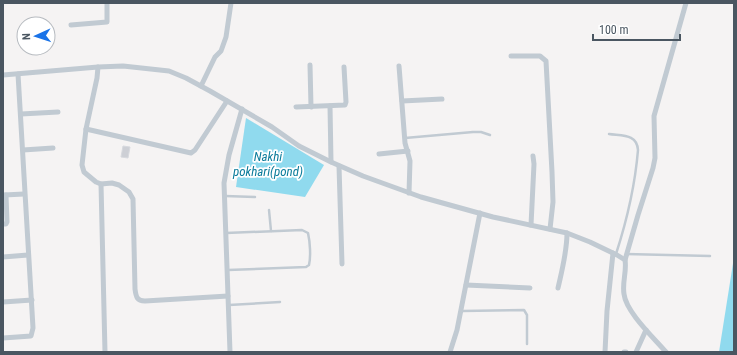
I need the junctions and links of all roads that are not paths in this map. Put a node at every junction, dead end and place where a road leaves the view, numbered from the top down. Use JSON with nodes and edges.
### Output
{"nodes":[{"id":1,"x":107,"y":3,"type":"edge"},
{"id":2,"x":231,"y":3,"type":"edge"},
{"id":3,"x":686,"y":3,"type":"edge"},
{"id":4,"x":71,"y":24,"type":"dead end"},
{"id":5,"x":511,"y":56,"type":"dead end"},
{"id":6,"x":310,"y":65,"type":"dead end"},
{"id":7,"x":399,"y":66,"type":"dead end"},
{"id":8,"x":98,"y":67,"type":"junction"},
{"id":9,"x":344,"y":67,"type":"dead end"},
{"id":10,"x":18,"y":74,"type":"junction"},
{"id":11,"x":3,"y":75,"type":"edge"},
{"id":12,"x":202,"y":86,"type":"junction"},
{"id":13,"x":442,"y":99,"type":"dead end"},
{"id":14,"x":227,"y":101,"type":"junction"},
{"id":15,"x":402,"y":101,"type":"junction"},
{"id":16,"x":330,"y":106,"type":"junction"},
{"id":17,"x":311,"y":107,"type":"junction"},
{"id":18,"x":296,"y":108,"type":"dead end"},
{"id":19,"x":242,"y":110,"type":"junction"},
{"id":20,"x":58,"y":112,"type":"dead end"},
{"id":21,"x":21,"y":114,"type":"junction"},
{"id":22,"x":86,"y":129,"type":"junction"},
{"id":23,"x":609,"y":134,"type":"dead end"},
{"id":24,"x":490,"y":135,"type":"dead end"},
{"id":25,"x":404,"y":138,"type":"junction"},
{"id":26,"x":54,"y":148,"type":"dead end"},
{"id":27,"x":22,"y":150,"type":"junction"},
{"id":28,"x":408,"y":152,"type":"junction"},
{"id":29,"x":378,"y":154,"type":"dead end"},
{"id":30,"x":533,"y":156,"type":"dead end"},
{"id":31,"x":331,"y":162,"type":"junction"},
{"id":32,"x":339,"y":166,"type":"junction"},
{"id":33,"x":101,"y":184,"type":"junction"},
{"id":34,"x":409,"y":193,"type":"junction"},
{"id":35,"x":24,"y":194,"type":"junction"},
{"id":36,"x":4,"y":195,"type":"edge"},
{"id":37,"x":224,"y":196,"type":"junction"},
{"id":38,"x":255,"y":197,"type":"dead end"},
{"id":39,"x":269,"y":210,"type":"dead end"},
{"id":40,"x":480,"y":213,"type":"junction"},
{"id":41,"x":3,"y":224,"type":"edge"},
{"id":42,"x":531,"y":225,"type":"junction"},
{"id":43,"x":550,"y":229,"type":"junction"},
{"id":44,"x":271,"y":232,"type":"junction"},
{"id":45,"x":226,"y":233,"type":"junction"},
{"id":46,"x":568,"y":234,"type":"junction"},
{"id":47,"x":28,"y":255,"type":"junction"},
{"id":48,"x":620,"y":255,"type":"junction"},
{"id":49,"x":710,"y":256,"type":"dead end"},
{"id":50,"x":3,"y":257,"type":"edge"},
{"id":51,"x":342,"y":264,"type":"dead end"},
{"id":52,"x":227,"y":270,"type":"junction"},
{"id":53,"x":466,"y":285,"type":"junction"},
{"id":54,"x":530,"y":288,"type":"dead end"},
{"id":55,"x":558,"y":288,"type":"dead end"},
{"id":56,"x":228,"y":296,"type":"junction"},
{"id":57,"x":32,"y":300,"type":"junction"},
{"id":58,"x":3,"y":302,"type":"edge"},
{"id":59,"x":280,"y":302,"type":"dead end"},
{"id":60,"x":229,"y":305,"type":"junction"},
{"id":61,"x":461,"y":311,"type":"junction"},
{"id":62,"x":646,"y":330,"type":"junction"},
{"id":63,"x":3,"y":338,"type":"edge"},
{"id":64,"x":527,"y":344,"type":"dead end"},
{"id":65,"x":105,"y":352,"type":"edge"},
{"id":66,"x":230,"y":352,"type":"edge"},
{"id":67,"x":450,"y":352,"type":"edge"},
{"id":68,"x":604,"y":352,"type":"edge"},
{"id":69,"x":636,"y":352,"type":"edge"},
{"id":70,"x":666,"y":352,"type":"edge"}],
"edges":[{"from":1,"to":4,"type":"street"},
{"from":2,"to":12,"type":"street"},
{"from":3,"to":48,"type":"street"},
{"from":5,"to":43,"type":"street"},
{"from":6,"to":17,"type":"street"},
{"from":7,"to":15,"type":"street"},
{"from":8,"to":10,"type":"street"},
{"from":8,"to":12,"type":"street"},
{"from":8,"to":22,"type":"street"},
{"from":9,"to":16,"type":"street"},
{"from":10,"to":11,"type":"street"},
{"from":10,"to":21,"type":"street"},
{"from":12,"to":14,"type":"street"},
{"from":13,"to":15,"type":"street"},
{"from":14,"to":19,"type":"street"},
{"from":14,"to":22,"type":"street"},
{"from":15,"to":25,"type":"street"},
{"from":16,"to":17,"type":"street"},
{"from":16,"to":31,"type":"street"},
{"from":17,"to":18,"type":"street"},
{"from":19,"to":31,"type":"street"},
{"from":19,"to":37,"type":"street"},
{"from":20,"to":21,"type":"street"},
{"from":21,"to":27,"type":"street"},
{"from":22,"to":33,"type":"street"},
{"from":23,"to":48,"type":"lane"},
{"from":24,"to":25,"type":"lane"},
{"from":25,"to":28,"type":"street"},
{"from":26,"to":27,"type":"street"},
{"from":27,"to":35,"type":"street"},
{"from":28,"to":29,"type":"street"},
{"from":28,"to":34,"type":"street"},
{"from":30,"to":42,"type":"street"},
{"from":31,"to":32,"type":"street"},
{"from":32,"to":34,"type":"street"},
{"from":32,"to":51,"type":"street"},
{"from":33,"to":56,"type":"street"},
{"from":33,"to":65,"type":"street"},
{"from":34,"to":40,"type":"street"},
{"from":35,"to":36,"type":"street"},
{"from":35,"to":47,"type":"street"},
{"from":36,"to":41,"type":"street"},
{"from":37,"to":38,"type":"lane"},
{"from":37,"to":45,"type":"street"},
{"from":39,"to":44,"type":"lane"},
{"from":40,"to":42,"type":"street"},
{"from":40,"to":53,"type":"street"},
{"from":42,"to":43,"type":"street"},
{"from":43,"to":46,"type":"street"},
{"from":44,"to":45,"type":"lane"},
{"from":44,"to":52,"type":"lane"},
{"from":45,"to":52,"type":"street"},
{"from":46,"to":48,"type":"street"},
{"from":46,"to":55,"type":"street"},
{"from":47,"to":50,"type":"street"},
{"from":47,"to":57,"type":"street"},
{"from":48,"to":49,"type":"lane"},
{"from":48,"to":62,"type":"street"},
{"from":48,"to":68,"type":"street"},
{"from":52,"to":56,"type":"street"},
{"from":53,"to":54,"type":"street"},
{"from":53,"to":61,"type":"street"},
{"from":56,"to":60,"type":"street"},
{"from":57,"to":58,"type":"street"},
{"from":57,"to":63,"type":"street"},
{"from":59,"to":60,"type":"lane"},
{"from":60,"to":66,"type":"street"},
{"from":61,"to":64,"type":"lane"},
{"from":61,"to":67,"type":"street"},
{"from":62,"to":69,"type":"street"},
{"from":62,"to":70,"type":"street"}]}
